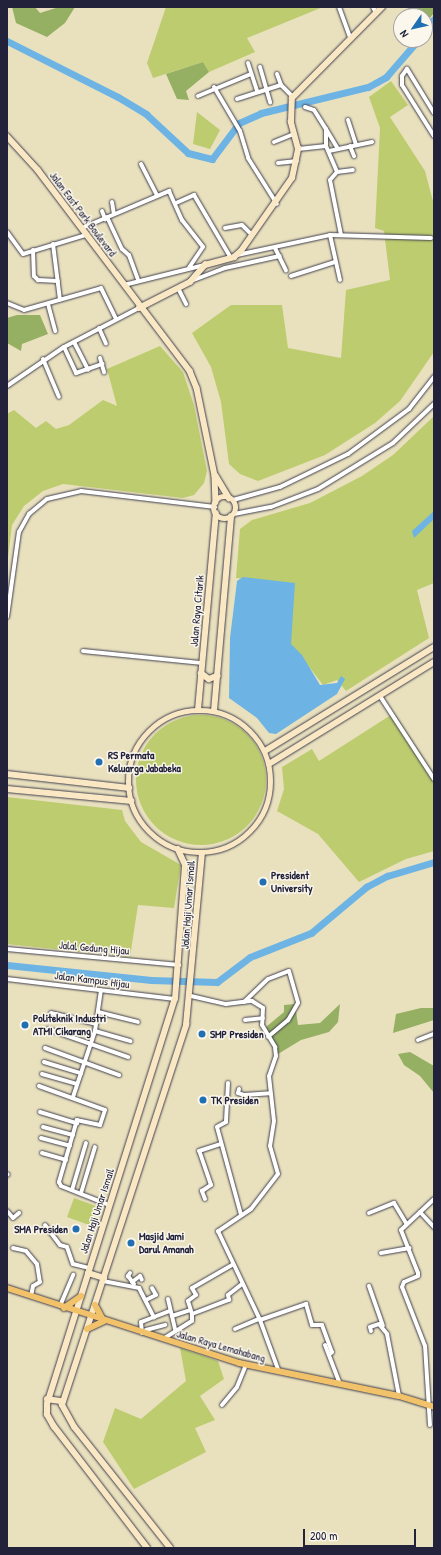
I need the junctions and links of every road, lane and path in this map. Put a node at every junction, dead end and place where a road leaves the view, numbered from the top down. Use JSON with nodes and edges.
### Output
{"nodes":[{"id":1,"x":339,"y":7,"type":"edge"},
{"id":2,"x":373,"y":7,"type":"edge"},
{"id":3,"x":382,"y":7,"type":"edge"},
{"id":4,"x":376,"y":13,"type":"junction"},
{"id":5,"x":350,"y":38,"type":"junction"},
{"id":6,"x":248,"y":64,"type":"dead end"},
{"id":7,"x":260,"y":67,"type":"dead end"},
{"id":8,"x":250,"y":74,"type":"junction"},
{"id":9,"x":277,"y":74,"type":"dead end"},
{"id":10,"x":281,"y":85,"type":"junction"},
{"id":11,"x":214,"y":87,"type":"junction"},
{"id":12,"x":266,"y":89,"type":"junction"},
{"id":13,"x":257,"y":91,"type":"junction"},
{"id":14,"x":198,"y":96,"type":"dead end"},
{"id":15,"x":292,"y":97,"type":"junction"},
{"id":16,"x":237,"y":99,"type":"dead end"},
{"id":17,"x":270,"y":103,"type":"dead end"},
{"id":18,"x":305,"y":107,"type":"dead end"},
{"id":19,"x":434,"y":113,"type":"edge"},
{"id":20,"x":348,"y":120,"type":"dead end"},
{"id":21,"x":326,"y":129,"type":"junction"},
{"id":22,"x":294,"y":134,"type":"junction"},
{"id":23,"x":7,"y":136,"type":"edge"},
{"id":24,"x":434,"y":136,"type":"edge"},
{"id":25,"x":274,"y":142,"type":"dead end"},
{"id":26,"x":372,"y":142,"type":"dead end"},
{"id":27,"x":356,"y":144,"type":"junction"},
{"id":28,"x":326,"y":146,"type":"junction"},
{"id":29,"x":350,"y":146,"type":"junction"},
{"id":30,"x":298,"y":149,"type":"junction"},
{"id":31,"x":338,"y":149,"type":"junction"},
{"id":32,"x":329,"y":151,"type":"junction"},
{"id":33,"x":354,"y":156,"type":"dead end"},
{"id":34,"x":297,"y":161,"type":"junction"},
{"id":35,"x":278,"y":163,"type":"dead end"},
{"id":36,"x":141,"y":164,"type":"dead end"},
{"id":37,"x":353,"y":170,"type":"dead end"},
{"id":38,"x":337,"y":172,"type":"junction"},
{"id":39,"x":157,"y":195,"type":"junction"},
{"id":40,"x":112,"y":202,"type":"dead end"},
{"id":41,"x":176,"y":203,"type":"junction"},
{"id":42,"x":277,"y":204,"type":"junction"},
{"id":43,"x":102,"y":211,"type":"dead end"},
{"id":44,"x":114,"y":214,"type":"junction"},
{"id":45,"x":106,"y":218,"type":"junction"},
{"id":46,"x":82,"y":228,"type":"junction"},
{"id":47,"x":225,"y":228,"type":"dead end"},
{"id":48,"x":7,"y":232,"type":"edge"},
{"id":49,"x":86,"y":234,"type":"junction"},
{"id":50,"x":341,"y":234,"type":"junction"},
{"id":51,"x":252,"y":235,"type":"junction"},
{"id":52,"x":331,"y":236,"type":"junction"},
{"id":53,"x":431,"y":238,"type":"dead end"},
{"id":54,"x":53,"y":244,"type":"junction"},
{"id":55,"x":33,"y":250,"type":"junction"},
{"id":56,"x":278,"y":252,"type":"junction"},
{"id":57,"x":237,"y":255,"type":"junction"},
{"id":58,"x":231,"y":258,"type":"junction"},
{"id":59,"x":335,"y":262,"type":"junction"},
{"id":60,"x":203,"y":267,"type":"junction"},
{"id":61,"x":189,"y":268,"type":"junction"},
{"id":62,"x":286,"y":271,"type":"dead end"},
{"id":63,"x":291,"y":276,"type":"dead end"},
{"id":64,"x":58,"y":280,"type":"junction"},
{"id":65,"x":138,"y":280,"type":"junction"},
{"id":66,"x":192,"y":280,"type":"junction"},
{"id":67,"x":340,"y":280,"type":"dead end"},
{"id":68,"x":123,"y":285,"type":"junction"},
{"id":69,"x":178,"y":288,"type":"junction"},
{"id":70,"x":60,"y":300,"type":"junction"},
{"id":71,"x":7,"y":303,"type":"edge"},
{"id":72,"x":48,"y":304,"type":"junction"},
{"id":73,"x":186,"y":304,"type":"dead end"},
{"id":74,"x":139,"y":308,"type":"junction"},
{"id":75,"x":116,"y":319,"type":"junction"},
{"id":76,"x":99,"y":328,"type":"junction"},
{"id":77,"x":55,"y":331,"type":"dead end"},
{"id":78,"x":74,"y":342,"type":"junction"},
{"id":79,"x":106,"y":344,"type":"dead end"},
{"id":80,"x":64,"y":347,"type":"junction"},
{"id":81,"x":100,"y":358,"type":"dead end"},
{"id":82,"x":43,"y":360,"type":"junction"},
{"id":83,"x":102,"y":364,"type":"junction"},
{"id":84,"x":88,"y":370,"type":"junction"},
{"id":85,"x":104,"y":372,"type":"dead end"},
{"id":86,"x":434,"y":377,"type":"edge"},
{"id":87,"x":7,"y":386,"type":"edge"},
{"id":88,"x":59,"y":397,"type":"dead end"},
{"id":89,"x":434,"y":404,"type":"edge"},
{"id":90,"x":216,"y":476,"type":"junction"},
{"id":91,"x":231,"y":499,"type":"junction"},
{"id":92,"x":216,"y":504,"type":"junction"},
{"id":93,"x":216,"y":514,"type":"junction"},
{"id":94,"x":233,"y":516,"type":"junction"},
{"id":95,"x":7,"y":617,"type":"edge"},
{"id":96,"x":434,"y":647,"type":"edge"},
{"id":97,"x":83,"y":651,"type":"dead end"},
{"id":98,"x":434,"y":662,"type":"edge"},
{"id":99,"x":202,"y":663,"type":"junction"},
{"id":100,"x":201,"y":673,"type":"junction"},
{"id":101,"x":217,"y":676,"type":"junction"},
{"id":102,"x":380,"y":696,"type":"junction"},
{"id":103,"x":198,"y":710,"type":"junction"},
{"id":104,"x":214,"y":711,"type":"junction"},
{"id":105,"x":264,"y":751,"type":"junction"},
{"id":106,"x":270,"y":764,"type":"junction"},
{"id":107,"x":7,"y":774,"type":"edge"},
{"id":108,"x":434,"y":780,"type":"edge"},
{"id":109,"x":129,"y":788,"type":"junction"},
{"id":110,"x":7,"y":789,"type":"edge"},
{"id":111,"x":131,"y":801,"type":"junction"},
{"id":112,"x":178,"y":850,"type":"junction"},
{"id":113,"x":202,"y":854,"type":"junction"},
{"id":114,"x":7,"y":949,"type":"edge"},
{"id":115,"x":179,"y":966,"type":"junction"},
{"id":116,"x":7,"y":979,"type":"edge"},
{"id":117,"x":101,"y":990,"type":"junction"},
{"id":118,"x":192,"y":994,"type":"junction"},
{"id":119,"x":175,"y":999,"type":"junction"},
{"id":120,"x":244,"y":1002,"type":"junction"},
{"id":121,"x":98,"y":1012,"type":"junction"},
{"id":122,"x":51,"y":1013,"type":"dead end"},
{"id":123,"x":263,"y":1018,"type":"junction"},
{"id":124,"x":245,"y":1020,"type":"dead end"},
{"id":125,"x":138,"y":1022,"type":"dead end"},
{"id":126,"x":96,"y":1024,"type":"junction"},
{"id":127,"x":48,"y":1029,"type":"dead end"},
{"id":128,"x":95,"y":1031,"type":"junction"},
{"id":129,"x":434,"y":1034,"type":"edge"},
{"id":130,"x":268,"y":1037,"type":"junction"},
{"id":131,"x":418,"y":1040,"type":"dead end"},
{"id":132,"x":131,"y":1041,"type":"dead end"},
{"id":133,"x":90,"y":1044,"type":"junction"},
{"id":134,"x":45,"y":1048,"type":"dead end"},
{"id":135,"x":128,"y":1057,"type":"dead end"},
{"id":136,"x":44,"y":1062,"type":"dead end"},
{"id":137,"x":84,"y":1064,"type":"junction"},
{"id":138,"x":81,"y":1073,"type":"junction"},
{"id":139,"x":42,"y":1074,"type":"dead end"},
{"id":140,"x":119,"y":1075,"type":"dead end"},
{"id":141,"x":228,"y":1083,"type":"dead end"},
{"id":142,"x":77,"y":1084,"type":"junction"},
{"id":143,"x":39,"y":1086,"type":"dead end"},
{"id":144,"x":239,"y":1089,"type":"dead end"},
{"id":145,"x":270,"y":1093,"type":"junction"},
{"id":146,"x":72,"y":1097,"type":"junction"},
{"id":147,"x":40,"y":1112,"type":"dead end"},
{"id":148,"x":77,"y":1123,"type":"junction"},
{"id":149,"x":43,"y":1126,"type":"dead end"},
{"id":150,"x":73,"y":1135,"type":"junction"},
{"id":151,"x":41,"y":1138,"type":"dead end"},
{"id":152,"x":86,"y":1143,"type":"dead end"},
{"id":153,"x":221,"y":1144,"type":"junction"},
{"id":154,"x":70,"y":1146,"type":"junction"},
{"id":155,"x":95,"y":1147,"type":"dead end"},
{"id":156,"x":42,"y":1153,"type":"dead end"},
{"id":157,"x":66,"y":1160,"type":"junction"},
{"id":158,"x":72,"y":1190,"type":"junction"},
{"id":159,"x":81,"y":1193,"type":"junction"},
{"id":160,"x":205,"y":1199,"type":"dead end"},
{"id":161,"x":434,"y":1199,"type":"edge"},
{"id":162,"x":110,"y":1205,"type":"junction"},
{"id":163,"x":7,"y":1211,"type":"edge"},
{"id":164,"x":420,"y":1212,"type":"junction"},
{"id":165,"x":19,"y":1213,"type":"dead end"},
{"id":166,"x":369,"y":1213,"type":"dead end"},
{"id":167,"x":241,"y":1215,"type":"junction"},
{"id":168,"x":406,"y":1223,"type":"junction"},
{"id":169,"x":45,"y":1225,"type":"dead end"},
{"id":170,"x":434,"y":1227,"type":"edge"},
{"id":171,"x":13,"y":1248,"type":"dead end"},
{"id":172,"x":410,"y":1248,"type":"junction"},
{"id":173,"x":381,"y":1253,"type":"dead end"},
{"id":174,"x":232,"y":1265,"type":"junction"},
{"id":175,"x":89,"y":1270,"type":"junction"},
{"id":176,"x":130,"y":1273,"type":"dead end"},
{"id":177,"x":73,"y":1275,"type":"dead end"},
{"id":178,"x":103,"y":1279,"type":"junction"},
{"id":179,"x":142,"y":1280,"type":"dead end"},
{"id":180,"x":133,"y":1283,"type":"junction"},
{"id":181,"x":242,"y":1284,"type":"junction"},
{"id":182,"x":369,"y":1286,"type":"dead end"},
{"id":183,"x":7,"y":1288,"type":"edge"},
{"id":184,"x":152,"y":1288,"type":"dead end"},
{"id":185,"x":31,"y":1296,"type":"junction"},
{"id":186,"x":81,"y":1296,"type":"junction"},
{"id":187,"x":168,"y":1299,"type":"dead end"},
{"id":188,"x":146,"y":1300,"type":"junction"},
{"id":189,"x":95,"y":1304,"type":"junction"},
{"id":190,"x":62,"y":1307,"type":"junction"},
{"id":191,"x":170,"y":1311,"type":"junction"},
{"id":192,"x":76,"y":1312,"type":"junction"},
{"id":193,"x":191,"y":1312,"type":"junction"},
{"id":194,"x":172,"y":1316,"type":"junction"},
{"id":195,"x":91,"y":1317,"type":"junction"},
{"id":196,"x":152,"y":1318,"type":"junction"},
{"id":197,"x":260,"y":1320,"type":"junction"},
{"id":198,"x":104,"y":1321,"type":"junction"},
{"id":199,"x":165,"y":1325,"type":"dead end"},
{"id":200,"x":155,"y":1327,"type":"junction"},
{"id":201,"x":175,"y":1328,"type":"junction"},
{"id":202,"x":87,"y":1329,"type":"junction"},
{"id":203,"x":235,"y":1329,"type":"dead end"},
{"id":204,"x":142,"y":1331,"type":"junction"},
{"id":205,"x":371,"y":1331,"type":"dead end"},
{"id":206,"x":163,"y":1340,"type":"junction"},
{"id":207,"x":389,"y":1340,"type":"junction"},
{"id":208,"x":325,"y":1345,"type":"dead end"},
{"id":209,"x":330,"y":1354,"type":"junction"},
{"id":210,"x":246,"y":1365,"type":"junction"},
{"id":211,"x":279,"y":1372,"type":"junction"},
{"id":212,"x":340,"y":1384,"type":"junction"},
{"id":213,"x":400,"y":1396,"type":"junction"},
{"id":214,"x":47,"y":1398,"type":"junction"},
{"id":215,"x":62,"y":1401,"type":"junction"},
{"id":216,"x":222,"y":1405,"type":"dead end"},
{"id":217,"x":432,"y":1406,"type":"edge"},
{"id":218,"x":430,"y":1425,"type":"dead end"},
{"id":219,"x":147,"y":1548,"type":"edge"},
{"id":220,"x":170,"y":1548,"type":"edge"}],
"edges":[{"from":1,"to":5,"type":"street"},
{"from":2,"to":4,"type":"street"},
{"from":3,"to":4,"type":"main road"},
{"from":4,"to":5,"type":"main road"},
{"from":5,"to":15,"type":"main road"},
{"from":6,"to":8,"type":"street"},
{"from":7,"to":12,"type":"street"},
{"from":8,"to":11,"type":"street"},
{"from":8,"to":13,"type":"street"},
{"from":9,"to":10,"type":"street"},
{"from":10,"to":12,"type":"street"},
{"from":10,"to":15,"type":"street"},
{"from":11,"to":14,"type":"street"},
{"from":11,"to":42,"type":"street"},
{"from":12,"to":13,"type":"street"},
{"from":12,"to":17,"type":"street"},
{"from":13,"to":16,"type":"street"},
{"from":15,"to":22,"type":"main road"},
{"from":18,"to":21,"type":"street"},
{"from":19,"to":24,"type":"street"},
{"from":20,"to":27,"type":"street"},
{"from":21,"to":28,"type":"street"},
{"from":21,"to":31,"type":"street"},
{"from":22,"to":25,"type":"street"},
{"from":22,"to":30,"type":"main road"},
{"from":23,"to":46,"type":"main road","name":"Jalan East Park Boulevard"},
{"from":26,"to":27,"type":"street"},
{"from":27,"to":29,"type":"street"},
{"from":28,"to":30,"type":"street"},
{"from":28,"to":32,"type":"street"},
{"from":29,"to":31,"type":"street"},
{"from":29,"to":33,"type":"street"},
{"from":30,"to":34,"type":"main road"},
{"from":31,"to":32,"type":"street"},
{"from":32,"to":38,"type":"street"},
{"from":34,"to":35,"type":"street"},
{"from":34,"to":42,"type":"main road"},
{"from":36,"to":39,"type":"street"},
{"from":37,"to":38,"type":"street"},
{"from":38,"to":50,"type":"street"},
{"from":39,"to":41,"type":"street"},
{"from":39,"to":44,"type":"street"},
{"from":40,"to":44,"type":"street"},
{"from":41,"to":58,"type":"street"},
{"from":41,"to":61,"type":"street"},
{"from":42,"to":51,"type":"main road"},
{"from":43,"to":45,"type":"street"},
{"from":44,"to":45,"type":"street"},
{"from":45,"to":46,"type":"street"},
{"from":45,"to":65,"type":"street"},
{"from":46,"to":49,"type":"main road","name":"Jalan East Park Boulevard"},
{"from":47,"to":51,"type":"street"},
{"from":48,"to":55,"type":"street"},
{"from":49,"to":54,"type":"street"},
{"from":49,"to":68,"type":"main road","name":"Jalan East Park Boulevard"},
{"from":50,"to":52,"type":"street"},
{"from":50,"to":53,"type":"street"},
{"from":51,"to":57,"type":"main road"},
{"from":52,"to":56,"type":"street"},
{"from":52,"to":59,"type":"street"},
{"from":54,"to":55,"type":"street"},
{"from":54,"to":64,"type":"street"},
{"from":55,"to":64,"type":"street"},
{"from":56,"to":57,"type":"street"},
{"from":56,"to":62,"type":"street"},
{"from":56,"to":66,"type":"street"},
{"from":57,"to":58,"type":"main road"},
{"from":58,"to":60,"type":"main road"},
{"from":59,"to":63,"type":"street"},
{"from":59,"to":67,"type":"street"},
{"from":60,"to":61,"type":"street"},
{"from":60,"to":66,"type":"main road"},
{"from":61,"to":65,"type":"street"},
{"from":64,"to":70,"type":"street"},
{"from":65,"to":68,"type":"street"},
{"from":66,"to":69,"type":"main road"},
{"from":68,"to":74,"type":"main road","name":"Jalan East Park Boulevard"},
{"from":69,"to":73,"type":"street"},
{"from":69,"to":74,"type":"main road"},
{"from":70,"to":72,"type":"street"},
{"from":70,"to":75,"type":"street"},
{"from":71,"to":72,"type":"street"},
{"from":72,"to":77,"type":"street"},
{"from":74,"to":75,"type":"street"},
{"from":74,"to":90,"type":"main road"},
{"from":75,"to":76,"type":"street"},
{"from":76,"to":78,"type":"street"},
{"from":76,"to":79,"type":"street"},
{"from":78,"to":80,"type":"street"},
{"from":78,"to":84,"type":"street"},
{"from":80,"to":82,"type":"street"},
{"from":80,"to":84,"type":"street"},
{"from":81,"to":83,"type":"street"},
{"from":82,"to":87,"type":"street"},
{"from":82,"to":88,"type":"street"},
{"from":83,"to":84,"type":"street"},
{"from":83,"to":85,"type":"street"},
{"from":86,"to":91,"type":"street"},
{"from":89,"to":94,"type":"street"},
{"from":90,"to":91,"type":"main road"},
{"from":90,"to":92,"type":"main road"},
{"from":91,"to":92,"type":"main road"},
{"from":91,"to":94,"type":"main road"},
{"from":92,"to":93,"type":"main road","name":"Jalan Raya Citarik"},
{"from":92,"to":95,"type":"street"},
{"from":93,"to":94,"type":"main road"},
{"from":93,"to":99,"type":"main road","name":"Jalan Raya Citarik"},
{"from":94,"to":101,"type":"main road"},
{"from":96,"to":105,"type":"main road"},
{"from":97,"to":99,"type":"street"},
{"from":98,"to":102,"type":"main road"},
{"from":99,"to":100,"type":"main road","name":"Jalan Raya Citarik"},
{"from":100,"to":101,"type":"main road"},
{"from":100,"to":103,"type":"main road","name":"Jalan Raya Citarik"},
{"from":101,"to":104,"type":"main road"},
{"from":102,"to":106,"type":"main road"},
{"from":102,"to":108,"type":"street"},
{"from":103,"to":104,"type":"main road"},
{"from":103,"to":109,"type":"main road"},
{"from":104,"to":105,"type":"main road"},
{"from":105,"to":106,"type":"main road"},
{"from":106,"to":113,"type":"main road"},
{"from":107,"to":109,"type":"main road"},
{"from":109,"to":111,"type":"main road"},
{"from":110,"to":111,"type":"main road"},
{"from":111,"to":112,"type":"main road"},
{"from":112,"to":113,"type":"main road"},
{"from":112,"to":115,"type":"main road","name":"Jalan Haji Umar Ismail"},
{"from":113,"to":118,"type":"main road","name":"Jalan Haji Umar Ismail"},
{"from":114,"to":115,"type":"street","name":"Jalal Gedung Hijau"},
{"from":115,"to":119,"type":"main road","name":"Jalan Haji Umar Ismail"},
{"from":116,"to":117,"type":"street","name":"Jalan Kampus Hijau"},
{"from":117,"to":119,"type":"street","name":"Jalan Kampus Hijau"},
{"from":117,"to":121,"type":"street"},
{"from":118,"to":120,"type":"street"},
{"from":118,"to":178,"type":"main road","name":"Jalan Haji Umar Ismail"},
{"from":119,"to":162,"type":"main road","name":"Jalan Haji Umar Ismail"},
{"from":120,"to":123,"type":"street"},
{"from":120,"to":130,"type":"street"},
{"from":121,"to":125,"type":"street"},
{"from":121,"to":126,"type":"street"},
{"from":122,"to":126,"type":"street"},
{"from":123,"to":124,"type":"street"},
{"from":123,"to":130,"type":"street"},
{"from":126,"to":128,"type":"street"},
{"from":127,"to":133,"type":"street"},
{"from":128,"to":132,"type":"street"},
{"from":128,"to":133,"type":"street"},
{"from":129,"to":131,"type":"street"},
{"from":130,"to":145,"type":"street"},
{"from":133,"to":135,"type":"street"},
{"from":133,"to":137,"type":"street"},
{"from":134,"to":137,"type":"street"},
{"from":136,"to":138,"type":"street"},
{"from":137,"to":138,"type":"street"},
{"from":137,"to":140,"type":"street"},
{"from":138,"to":142,"type":"street"},
{"from":139,"to":142,"type":"street"},
{"from":141,"to":153,"type":"street"},
{"from":142,"to":146,"type":"street"},
{"from":143,"to":146,"type":"street"},
{"from":144,"to":145,"type":"street"},
{"from":145,"to":167,"type":"street"},
{"from":146,"to":148,"type":"street"},
{"from":147,"to":148,"type":"street"},
{"from":148,"to":150,"type":"street"},
{"from":149,"to":150,"type":"street"},
{"from":150,"to":154,"type":"street"},
{"from":151,"to":154,"type":"street"},
{"from":152,"to":158,"type":"street"},
{"from":153,"to":160,"type":"street"},
{"from":153,"to":167,"type":"street"},
{"from":154,"to":157,"type":"street"},
{"from":155,"to":159,"type":"street"},
{"from":156,"to":157,"type":"street"},
{"from":157,"to":158,"type":"street"},
{"from":158,"to":159,"type":"street"},
{"from":159,"to":162,"type":"street"},
{"from":161,"to":164,"type":"street"},
{"from":162,"to":175,"type":"main road","name":"Jalan Haji Umar Ismail"},
{"from":163,"to":165,"type":"street"},
{"from":164,"to":168,"type":"street"},
{"from":164,"to":170,"type":"street"},
{"from":166,"to":168,"type":"street"},
{"from":167,"to":174,"type":"street"},
{"from":168,"to":172,"type":"street"},
{"from":169,"to":175,"type":"street"},
{"from":171,"to":185,"type":"street"},
{"from":172,"to":173,"type":"street"},
{"from":172,"to":217,"type":"street"},
{"from":174,"to":181,"type":"street"},
{"from":174,"to":193,"type":"street"},
{"from":175,"to":178,"type":"main road"},
{"from":175,"to":186,"type":"main road","name":"Jalan Haji Umar Ismail"},
{"from":176,"to":180,"type":"street"},
{"from":177,"to":190,"type":"street"},
{"from":178,"to":180,"type":"street"},
{"from":178,"to":189,"type":"main road","name":"Jalan Haji Umar Ismail"},
{"from":179,"to":180,"type":"street"},
{"from":180,"to":188,"type":"street"},
{"from":181,"to":193,"type":"street"},
{"from":181,"to":197,"type":"street"},
{"from":182,"to":207,"type":"street"},
{"from":183,"to":185,"type":"main road","name":"Jalan Raya Lemahabang"},
{"from":184,"to":188,"type":"street"},
{"from":185,"to":190,"type":"main road","name":"Jalan Raya Lemahabang"},
{"from":186,"to":190,"type":"main road"},
{"from":186,"to":192,"type":"main road","name":"Jalan Haji Umar Ismail"},
{"from":187,"to":191,"type":"street"},
{"from":188,"to":196,"type":"street"},
{"from":189,"to":195,"type":"main road","name":"Jalan Haji Umar Ismail"},
{"from":189,"to":198,"type":"main road"},
{"from":190,"to":192,"type":"main road","name":"Jalan Raya Lemahabang"},
{"from":191,"to":194,"type":"street"},
{"from":191,"to":196,"type":"street"},
{"from":192,"to":195,"type":"main road","name":"Jalan Raya Lemahabang"},
{"from":192,"to":214,"type":"main road","name":"Jalan Haji Umar Ismail"},
{"from":193,"to":194,"type":"street"},
{"from":193,"to":201,"type":"street"},
{"from":194,"to":201,"type":"street"},
{"from":195,"to":198,"type":"main road","name":"Jalan Raya Lemahabang"},
{"from":195,"to":202,"type":"main road","name":"Jalan Haji Umar Ismail"},
{"from":196,"to":200,"type":"street"},
{"from":196,"to":204,"type":"street"},
{"from":197,"to":203,"type":"street"},
{"from":197,"to":209,"type":"street"},
{"from":197,"to":211,"type":"street"},
{"from":198,"to":202,"type":"main road"},
{"from":198,"to":204,"type":"main road","name":"Jalan Raya Lemahabang"},
{"from":199,"to":200,"type":"street"},
{"from":200,"to":204,"type":"street"},
{"from":201,"to":206,"type":"street"},
{"from":202,"to":215,"type":"main road","name":"Jalan Haji Umar Ismail"},
{"from":204,"to":206,"type":"main road","name":"Jalan Raya Lemahabang"},
{"from":205,"to":207,"type":"street"},
{"from":206,"to":210,"type":"main road","name":"Jalan Raya Lemahabang"},
{"from":207,"to":213,"type":"street"},
{"from":208,"to":209,"type":"street"},
{"from":209,"to":212,"type":"street"},
{"from":210,"to":211,"type":"main road","name":"Jalan Raya Lemahabang"},
{"from":210,"to":216,"type":"street"},
{"from":211,"to":212,"type":"main road","name":"Jalan Raya Lemahabang"},
{"from":212,"to":213,"type":"main road","name":"Jalan Raya Lemahabang"},
{"from":213,"to":217,"type":"main road","name":"Jalan Raya Lemahabang"},
{"from":214,"to":215,"type":"main road"},
{"from":214,"to":219,"type":"main road","name":"Jalan Haji Umar Ismail"},
{"from":215,"to":220,"type":"main road"},
{"from":217,"to":218,"type":"street"}]}
